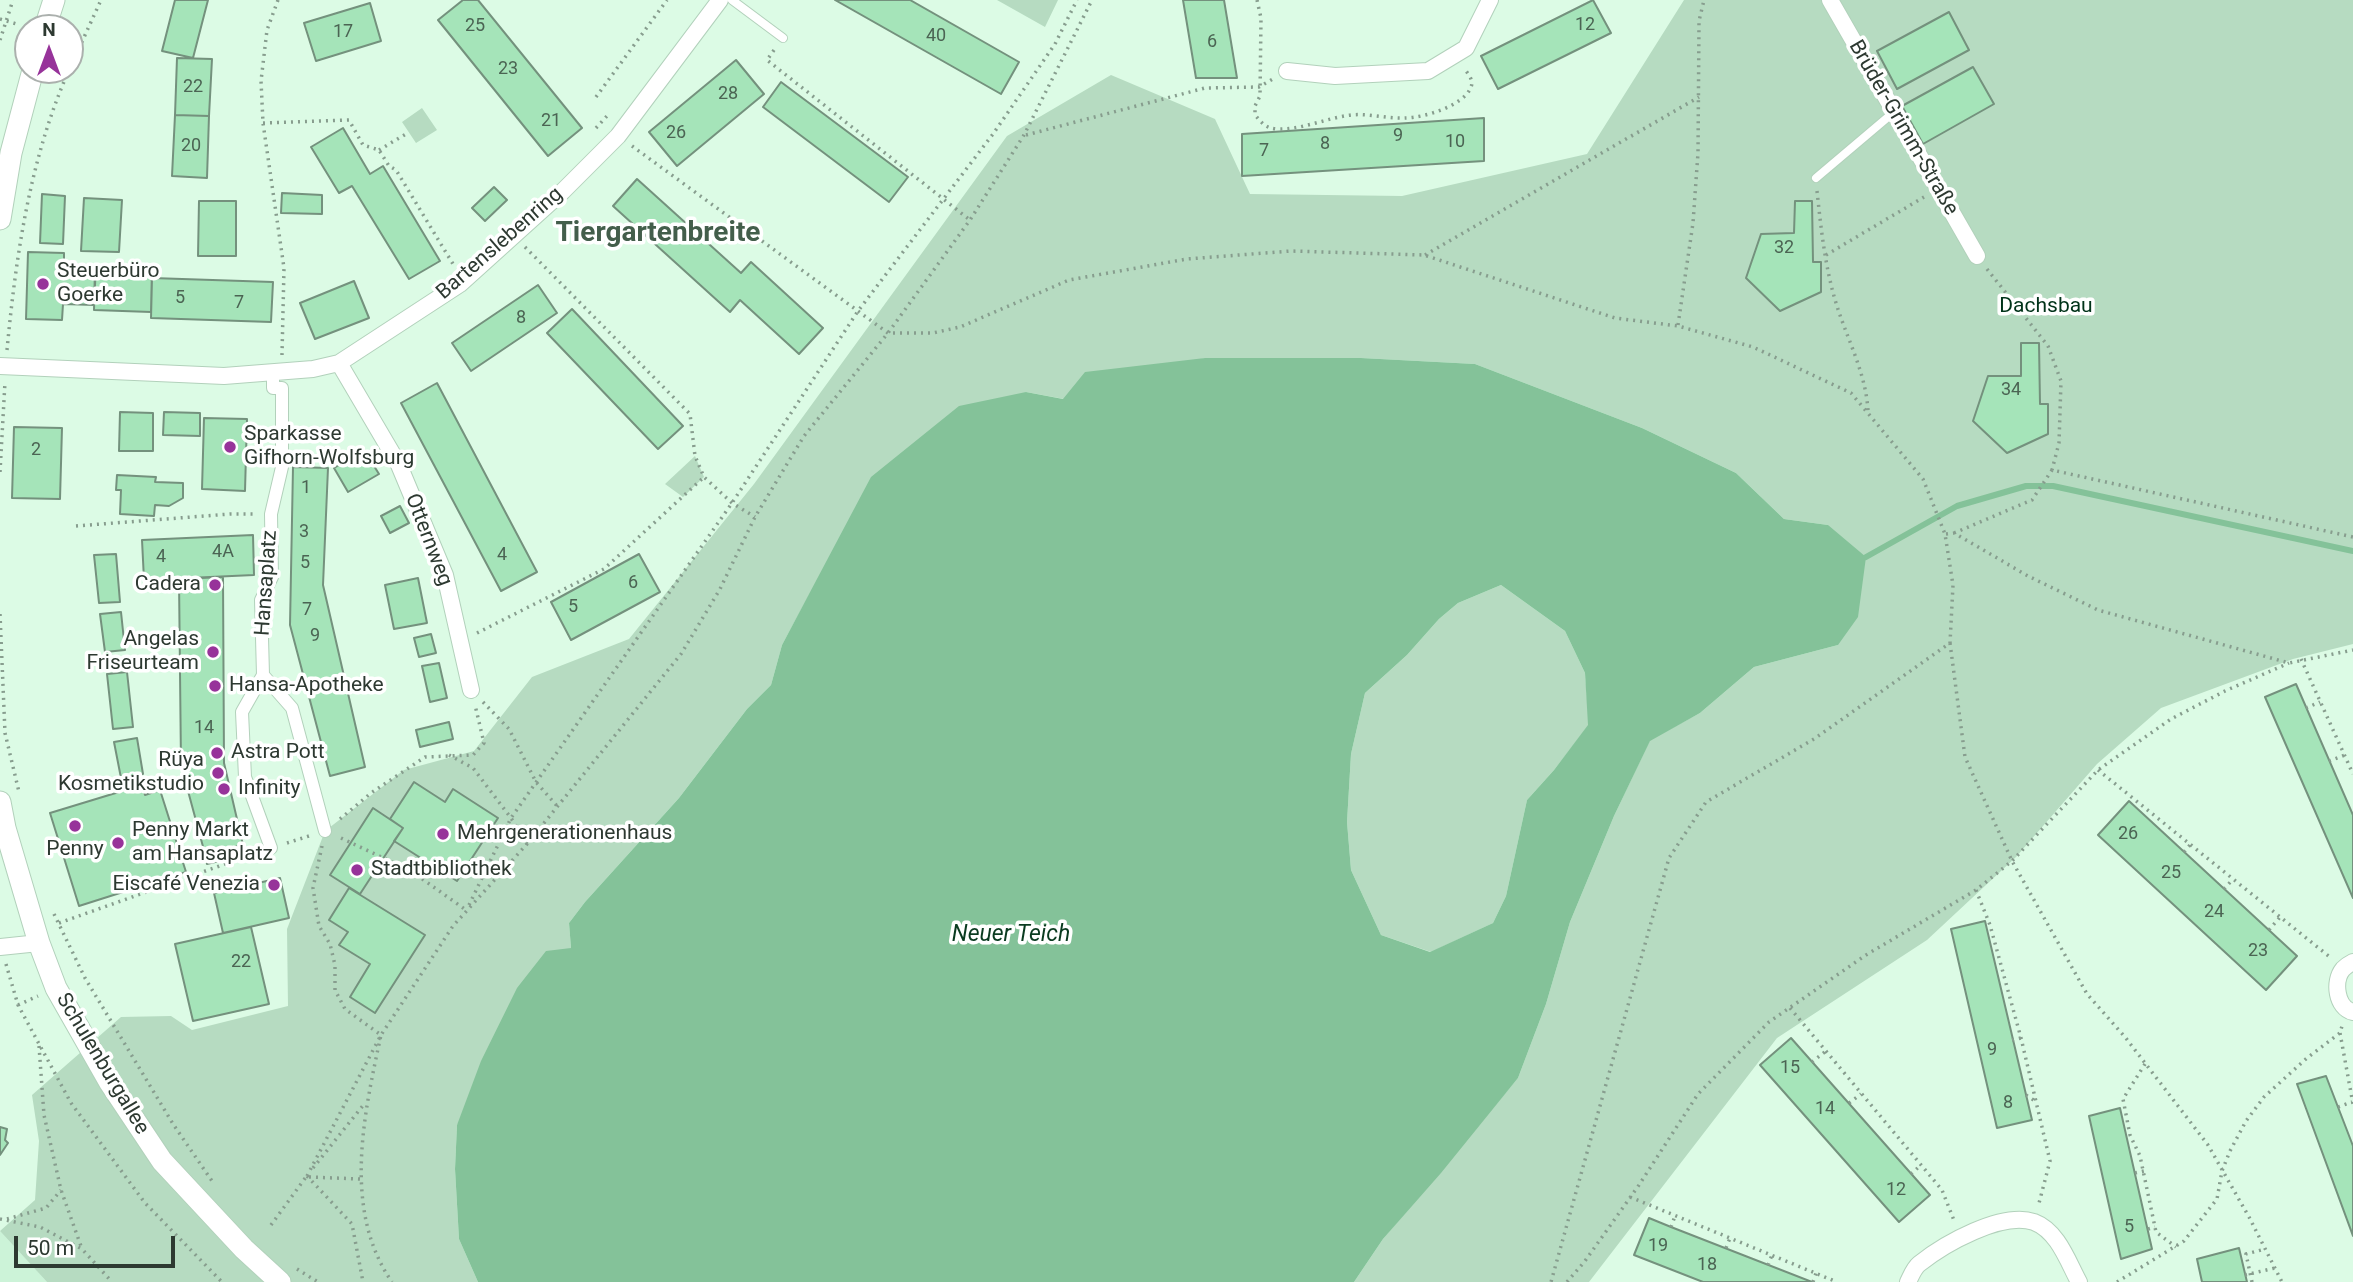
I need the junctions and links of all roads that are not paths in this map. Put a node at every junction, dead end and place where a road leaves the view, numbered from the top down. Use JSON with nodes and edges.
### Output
{"nodes":[{"id":1,"x":720,"y":0,"type":"edge"},
{"id":2,"x":732,"y":0,"type":"edge"},
{"id":3,"x":1490,"y":0,"type":"edge"},
{"id":4,"x":1830,"y":0,"type":"edge"},
{"id":5,"x":783,"y":38,"type":"road end"},
{"id":6,"x":1287,"y":71,"type":"road end"},
{"id":7,"x":28,"y":84,"type":"edge"},
{"id":8,"x":1894,"y":112,"type":"junction"},
{"id":9,"x":6,"y":151,"type":"edge"},
{"id":10,"x":1816,"y":178,"type":"road end"},
{"id":11,"x":0,"y":219,"type":"edge"},
{"id":12,"x":1977,"y":256,"type":"road end"},
{"id":13,"x":339,"y":363,"type":"junction"},
{"id":14,"x":3,"y":367,"type":"edge"},
{"id":15,"x":273,"y":374,"type":"junction"},
{"id":16,"x":263,"y":676,"type":"junction"},
{"id":17,"x":471,"y":690,"type":"road end"},
{"id":18,"x":10,"y":798,"type":"edge"},
{"id":19,"x":2,"y":828,"type":"edge"},
{"id":20,"x":325,"y":831,"type":"road end"},
{"id":21,"x":271,"y":848,"type":"road end"},
{"id":22,"x":38,"y":943,"type":"junction"},
{"id":23,"x":0,"y":947,"type":"edge"},
{"id":24,"x":2353,"y":962,"type":"edge"},
{"id":25,"x":2350,"y":1012,"type":"edge"},
{"id":26,"x":284,"y":1273,"type":"edge"},
{"id":27,"x":1908,"y":1282,"type":"edge"},
{"id":28,"x":2079,"y":1282,"type":"edge"}],
"edges":[{"from":1,"to":13,"type":"street","name":"Bartenslebenring"},
{"from":2,"to":5,"type":"lane"},
{"from":3,"to":6,"type":"street"},
{"from":4,"to":8,"type":"street","name":"Brüder-Grimm-Straße"},
{"from":7,"to":9,"type":"street"},
{"from":8,"to":10,"type":"lane"},
{"from":8,"to":12,"type":"street","name":"Brüder-Grimm-Straße"},
{"from":9,"to":11,"type":"street"},
{"from":13,"to":15,"type":"street","name":"Bartenslebenring"},
{"from":13,"to":17,"type":"street","name":"Otternweg"},
{"from":14,"to":15,"type":"street","name":"Bartenslebenring"},
{"from":15,"to":16,"type":"street","name":"Hansaplatz"},
{"from":16,"to":20,"type":"street"},
{"from":16,"to":21,"type":"street"},
{"from":18,"to":19,"type":"street","name":"Schulenburgallee"},
{"from":19,"to":22,"type":"street","name":"Schulenburgallee"},
{"from":22,"to":23,"type":"street"},
{"from":22,"to":26,"type":"street","name":"Schulenburgallee"},
{"from":24,"to":25,"type":"street"},
{"from":27,"to":28,"type":"street"}]}
